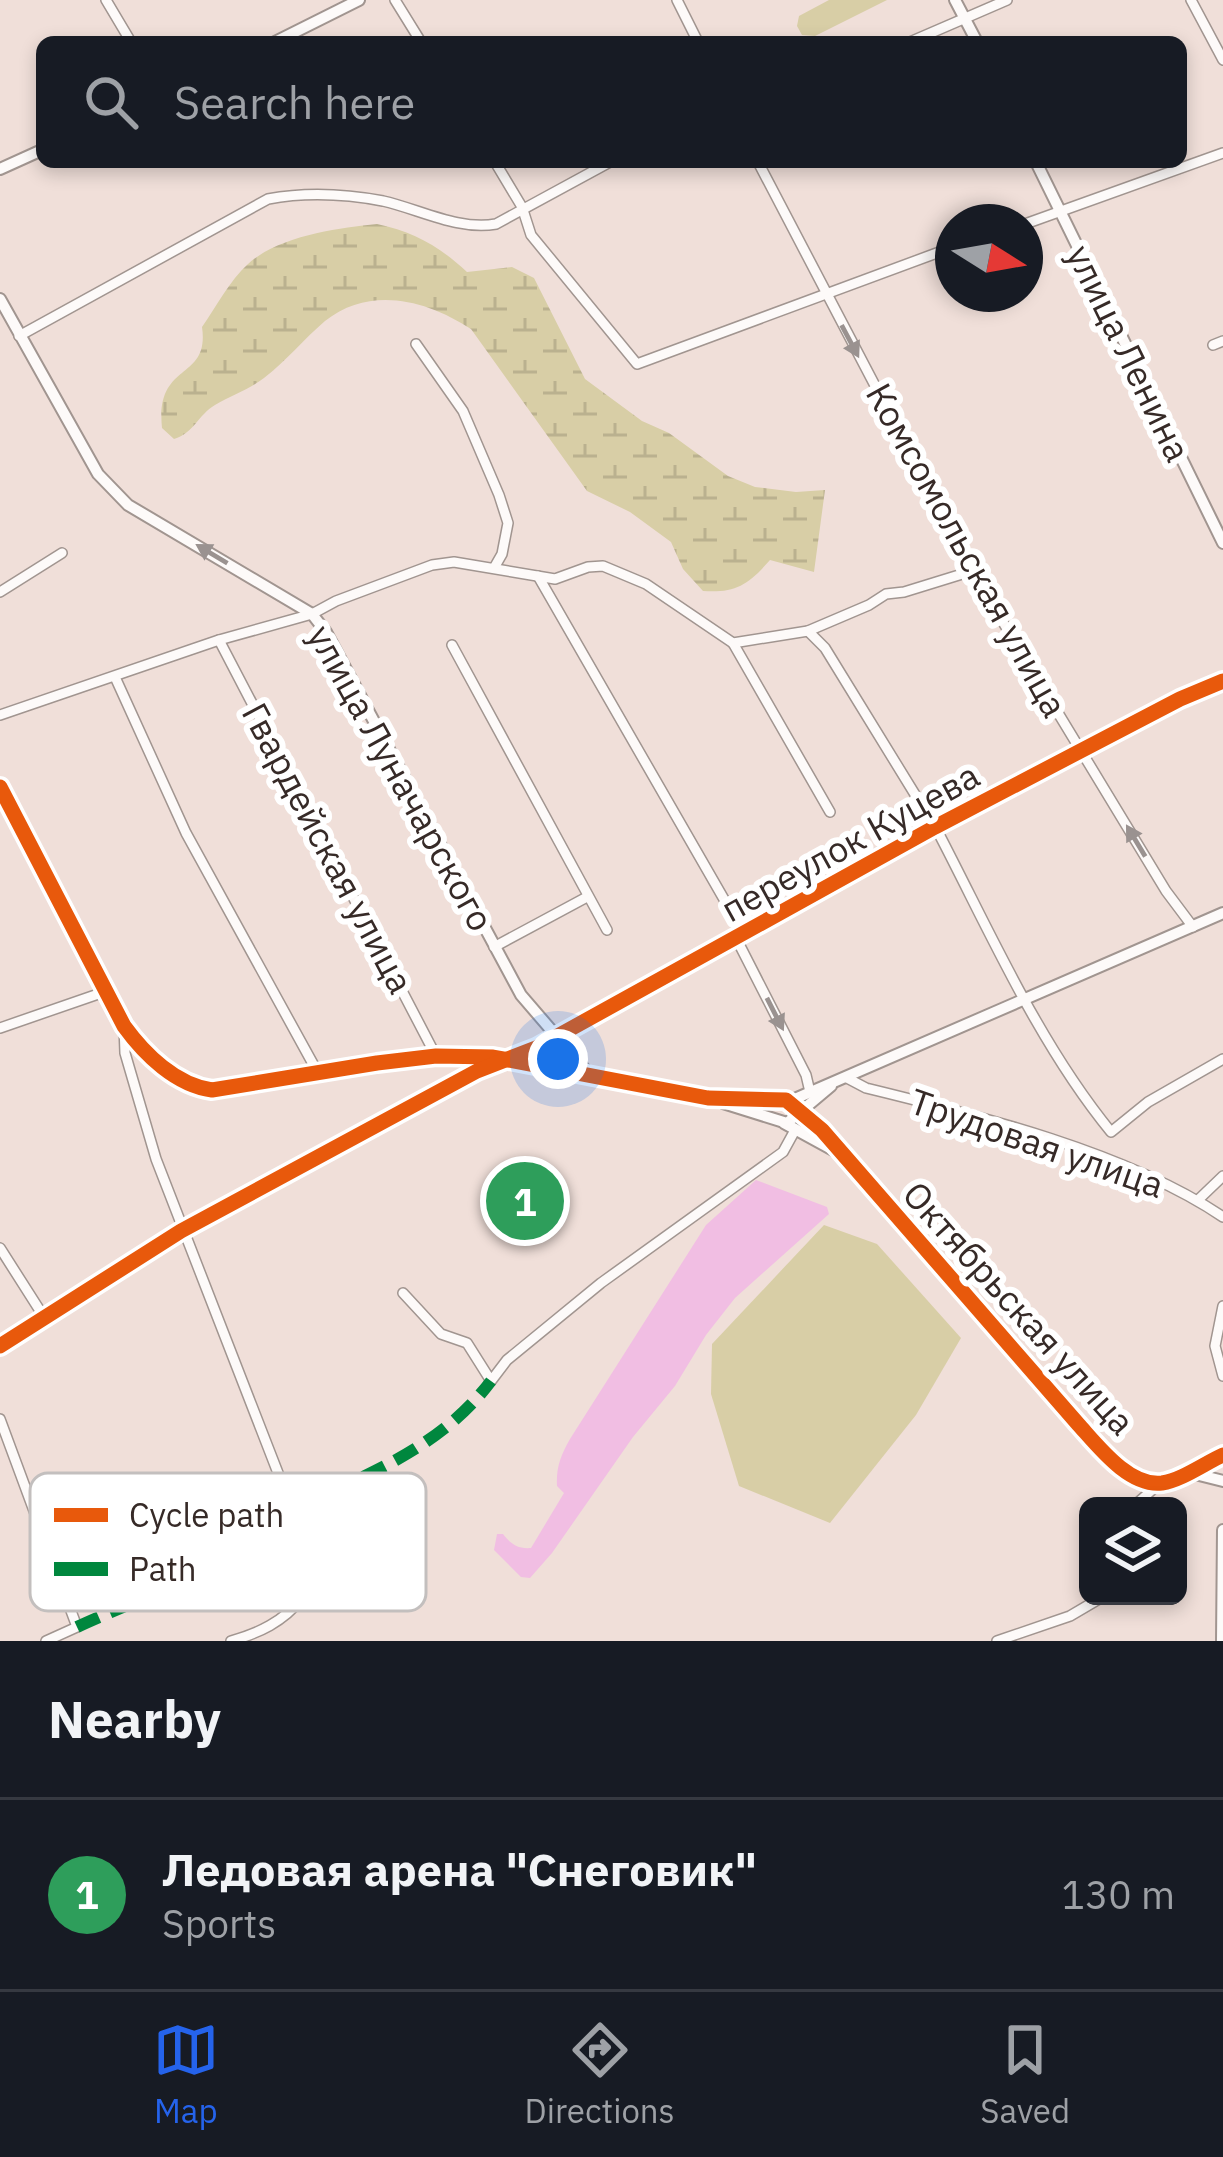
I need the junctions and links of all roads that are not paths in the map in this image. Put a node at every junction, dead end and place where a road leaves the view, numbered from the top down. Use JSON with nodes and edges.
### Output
{"nodes":[{"id":1,"x":106,"y":0,"type":"edge"},
{"id":2,"x":359,"y":0,"type":"edge"},
{"id":3,"x":394,"y":0,"type":"edge"},
{"id":4,"x":677,"y":0,"type":"edge"},
{"id":5,"x":955,"y":0,"type":"edge"},
{"id":6,"x":1007,"y":0,"type":"edge"},
{"id":7,"x":1191,"y":0,"type":"edge"},
{"id":8,"x":966,"y":20,"type":"junction"},
{"id":9,"x":127,"y":36,"type":"edge"},
{"id":10,"x":287,"y":36,"type":"edge"},
{"id":11,"x":417,"y":36,"type":"edge"},
{"id":12,"x":695,"y":36,"type":"edge"},
{"id":13,"x":925,"y":36,"type":"edge"},
{"id":14,"x":974,"y":36,"type":"edge"},
{"id":15,"x":1223,"y":60,"type":"edge"},
{"id":16,"x":36,"y":153,"type":"edge"},
{"id":17,"x":1223,"y":153,"type":"edge"},
{"id":18,"x":1187,"y":166,"type":"edge"},
{"id":19,"x":499,"y":168,"type":"edge"},
{"id":20,"x":598,"y":168,"type":"edge"},
{"id":21,"x":761,"y":168,"type":"edge"},
{"id":22,"x":1039,"y":168,"type":"edge"},
{"id":23,"x":1182,"y":168,"type":"edge"},
{"id":24,"x":0,"y":169,"type":"edge"},
{"id":25,"x":522,"y":207,"type":"junction"},
{"id":26,"x":1060,"y":212,"type":"junction"},
{"id":27,"x":1043,"y":218,"type":"edge"},
{"id":28,"x":935,"y":254,"type":"edge"},
{"id":29,"x":825,"y":294,"type":"junction"},
{"id":30,"x":0,"y":299,"type":"edge"},
{"id":31,"x":19,"y":336,"type":"junction"},
{"id":32,"x":416,"y":344,"type":"dead end"},
{"id":33,"x":1223,"y":543,"type":"edge"},
{"id":34,"x":62,"y":553,"type":"dead end"},
{"id":35,"x":494,"y":568,"type":"junction"},
{"id":36,"x":972,"y":571,"type":"junction"},
{"id":37,"x":538,"y":577,"type":"junction"},
{"id":38,"x":0,"y":592,"type":"edge"},
{"id":39,"x":312,"y":614,"type":"junction"},
{"id":40,"x":808,"y":631,"type":"junction"},
{"id":41,"x":219,"y":640,"type":"junction"},
{"id":42,"x":733,"y":643,"type":"junction"},
{"id":43,"x":452,"y":644,"type":"dead end"},
{"id":44,"x":115,"y":677,"type":"junction"},
{"id":45,"x":1223,"y":681,"type":"edge"},
{"id":46,"x":0,"y":715,"type":"edge"},
{"id":47,"x":1082,"y":752,"type":"junction"},
{"id":48,"x":0,"y":787,"type":"edge"},
{"id":49,"x":830,"y":812,"type":"dead end"},
{"id":50,"x":937,"y":831,"type":"junction"},
{"id":51,"x":587,"y":896,"type":"junction"},
{"id":52,"x":1223,"y":913,"type":"edge"},
{"id":53,"x":1193,"y":927,"type":"junction"},
{"id":54,"x":607,"y":930,"type":"dead end"},
{"id":55,"x":740,"y":936,"type":"junction"},
{"id":56,"x":494,"y":947,"type":"junction"},
{"id":57,"x":106,"y":991,"type":"junction"},
{"id":58,"x":1025,"y":998,"type":"junction"},
{"id":59,"x":124,"y":1026,"type":"junction"},
{"id":60,"x":0,"y":1028,"type":"edge"},
{"id":61,"x":554,"y":1036,"type":"junction"},
{"id":62,"x":436,"y":1056,"type":"junction"},
{"id":63,"x":1223,"y":1059,"type":"edge"},
{"id":64,"x":508,"y":1060,"type":"junction"},
{"id":65,"x":318,"y":1073,"type":"junction"},
{"id":66,"x":592,"y":1076,"type":"junction"},
{"id":67,"x":847,"y":1078,"type":"junction"},
{"id":68,"x":822,"y":1090,"type":"junction"},
{"id":69,"x":708,"y":1098,"type":"junction"},
{"id":70,"x":790,"y":1114,"type":"junction"},
{"id":71,"x":822,"y":1130,"type":"junction"},
{"id":72,"x":845,"y":1156,"type":"junction"},
{"id":73,"x":1223,"y":1176,"type":"edge"},
{"id":74,"x":1198,"y":1200,"type":"junction"},
{"id":75,"x":1223,"y":1217,"type":"edge"},
{"id":76,"x":182,"y":1231,"type":"junction"},
{"id":77,"x":0,"y":1248,"type":"edge"},
{"id":78,"x":403,"y":1293,"type":"dead end"},
{"id":79,"x":1223,"y":1306,"type":"edge"},
{"id":80,"x":44,"y":1317,"type":"junction"},
{"id":81,"x":0,"y":1346,"type":"edge"},
{"id":82,"x":1223,"y":1376,"type":"edge"},
{"id":83,"x":0,"y":1419,"type":"edge"},
{"id":84,"x":1223,"y":1455,"type":"edge"},
{"id":85,"x":1187,"y":1472,"type":"junction"},
{"id":86,"x":278,"y":1473,"type":"edge"},
{"id":87,"x":1223,"y":1481,"type":"edge"},
{"id":88,"x":1160,"y":1483,"type":"junction"},
{"id":89,"x":1144,"y":1497,"type":"edge"},
{"id":90,"x":30,"y":1500,"type":"edge"},
{"id":91,"x":1223,"y":1530,"type":"edge"},
{"id":92,"x":1089,"y":1605,"type":"edge"},
{"id":93,"x":71,"y":1611,"type":"edge"},
{"id":94,"x":290,"y":1611,"type":"edge"},
{"id":95,"x":46,"y":1641,"type":"edge"},
{"id":96,"x":231,"y":1641,"type":"edge"},
{"id":97,"x":997,"y":1641,"type":"edge"},
{"id":98,"x":1222,"y":1641,"type":"edge"}],
"edges":[{"from":1,"to":9,"type":"street"},
{"from":2,"to":10,"type":"street"},
{"from":3,"to":11,"type":"street"},
{"from":4,"to":12,"type":"street"},
{"from":5,"to":8,"type":"street"},
{"from":6,"to":8,"type":"street"},
{"from":7,"to":15,"type":"street"},
{"from":8,"to":13,"type":"street"},
{"from":8,"to":14,"type":"street"},
{"from":16,"to":24,"type":"street"},
{"from":17,"to":18,"type":"street"},
{"from":19,"to":25,"type":"street"},
{"from":20,"to":25,"type":"street"},
{"from":21,"to":29,"type":"street","name":"Комсомольская улица"},
{"from":22,"to":26,"type":"street","name":"улица Ленина"},
{"from":23,"to":26,"type":"street"},
{"from":25,"to":29,"type":"street"},
{"from":25,"to":31,"type":"street"},
{"from":26,"to":27,"type":"street"},
{"from":26,"to":33,"type":"street","name":"улица Ленина"},
{"from":28,"to":29,"type":"street"},
{"from":29,"to":36,"type":"street","name":"Комсомольская улица","one_way":true},
{"from":30,"to":31,"type":"street","name":"улица Луначарского"},
{"from":39,"to":31,"type":"street","name":"улица Луначарского","one_way":true},
{"from":32,"to":35,"type":"street"},
{"from":34,"to":38,"type":"street"},
{"from":35,"to":37,"type":"street"},
{"from":35,"to":39,"type":"street"},
{"from":36,"to":40,"type":"street"},
{"from":36,"to":47,"type":"street","name":"Комсомольская улица"},
{"from":37,"to":42,"type":"street"},
{"from":37,"to":55,"type":"street"},
{"from":39,"to":41,"type":"street"},
{"from":39,"to":56,"type":"street","name":"улица Луначарского"},
{"from":40,"to":42,"type":"street"},
{"from":40,"to":50,"type":"street","name":"Трудовая улица"},
{"from":41,"to":44,"type":"street"},
{"from":41,"to":62,"type":"street","name":"Гвардейская улица"},
{"from":42,"to":49,"type":"street"},
{"from":43,"to":51,"type":"street"},
{"from":44,"to":46,"type":"street"},
{"from":44,"to":65,"type":"street"},
{"from":45,"to":47,"type":"street","name":"переулок Куцева"},
{"from":47,"to":50,"type":"street","name":"переулок Куцева"},
{"from":53,"to":47,"type":"street","name":"Комсомольская улица","one_way":true},
{"from":48,"to":57,"type":"street"},
{"from":50,"to":55,"type":"street","name":"переулок Куцева"},
{"from":50,"to":58,"type":"street","name":"Трудовая улица"},
{"from":51,"to":54,"type":"street"},
{"from":51,"to":56,"type":"street"},
{"from":52,"to":53,"type":"street"},
{"from":53,"to":58,"type":"street"},
{"from":55,"to":61,"type":"street","name":"переулок Куцева"},
{"from":55,"to":68,"type":"street","one_way":true},
{"from":56,"to":61,"type":"street","name":"улица Луначарского"},
{"from":57,"to":59,"type":"street"},
{"from":57,"to":60,"type":"street"},
{"from":58,"to":63,"type":"street","name":"Трудовая улица"},
{"from":58,"to":67,"type":"street"},
{"from":59,"to":65,"type":"street"},
{"from":59,"to":76,"type":"street"},
{"from":61,"to":64,"type":"street","name":"переулок Куцева"},
{"from":61,"to":66,"type":"street","name":"улица Луначарского"},
{"from":62,"to":64,"type":"street"},
{"from":62,"to":65,"type":"street"},
{"from":64,"to":66,"type":"street"},
{"from":64,"to":76,"type":"street","name":"переулок Куцева"},
{"from":66,"to":69,"type":"street"},
{"from":67,"to":68,"type":"street"},
{"from":67,"to":74,"type":"street","name":"Трудовая улица"},
{"from":68,"to":70,"type":"street"},
{"from":68,"to":71,"type":"street"},
{"from":69,"to":70,"type":"street"},
{"from":69,"to":70,"type":"street"},
{"from":70,"to":71,"type":"street","name":"Октябрьская улица"},
{"from":70,"to":72,"type":"street","name":"Октябрьская улица"},
{"from":70,"to":78,"type":"street"},
{"from":71,"to":72,"type":"street","name":"Октябрьская улица"},
{"from":72,"to":88,"type":"street","name":"Октябрьская улица"},
{"from":73,"to":74,"type":"street"},
{"from":74,"to":75,"type":"street","name":"Трудовая улица"},
{"from":76,"to":80,"type":"street","name":"переулок Куцева"},
{"from":76,"to":86,"type":"street"},
{"from":77,"to":80,"type":"street"},
{"from":79,"to":82,"type":"street"},
{"from":80,"to":81,"type":"street","name":"переулок Куцева"},
{"from":83,"to":90,"type":"street"},
{"from":84,"to":85,"type":"street"},
{"from":85,"to":87,"type":"street"},
{"from":85,"to":88,"type":"street"},
{"from":88,"to":89,"type":"street"},
{"from":91,"to":98,"type":"street"},
{"from":92,"to":97,"type":"street"},
{"from":93,"to":95,"type":"street"},
{"from":94,"to":96,"type":"street"}]}
